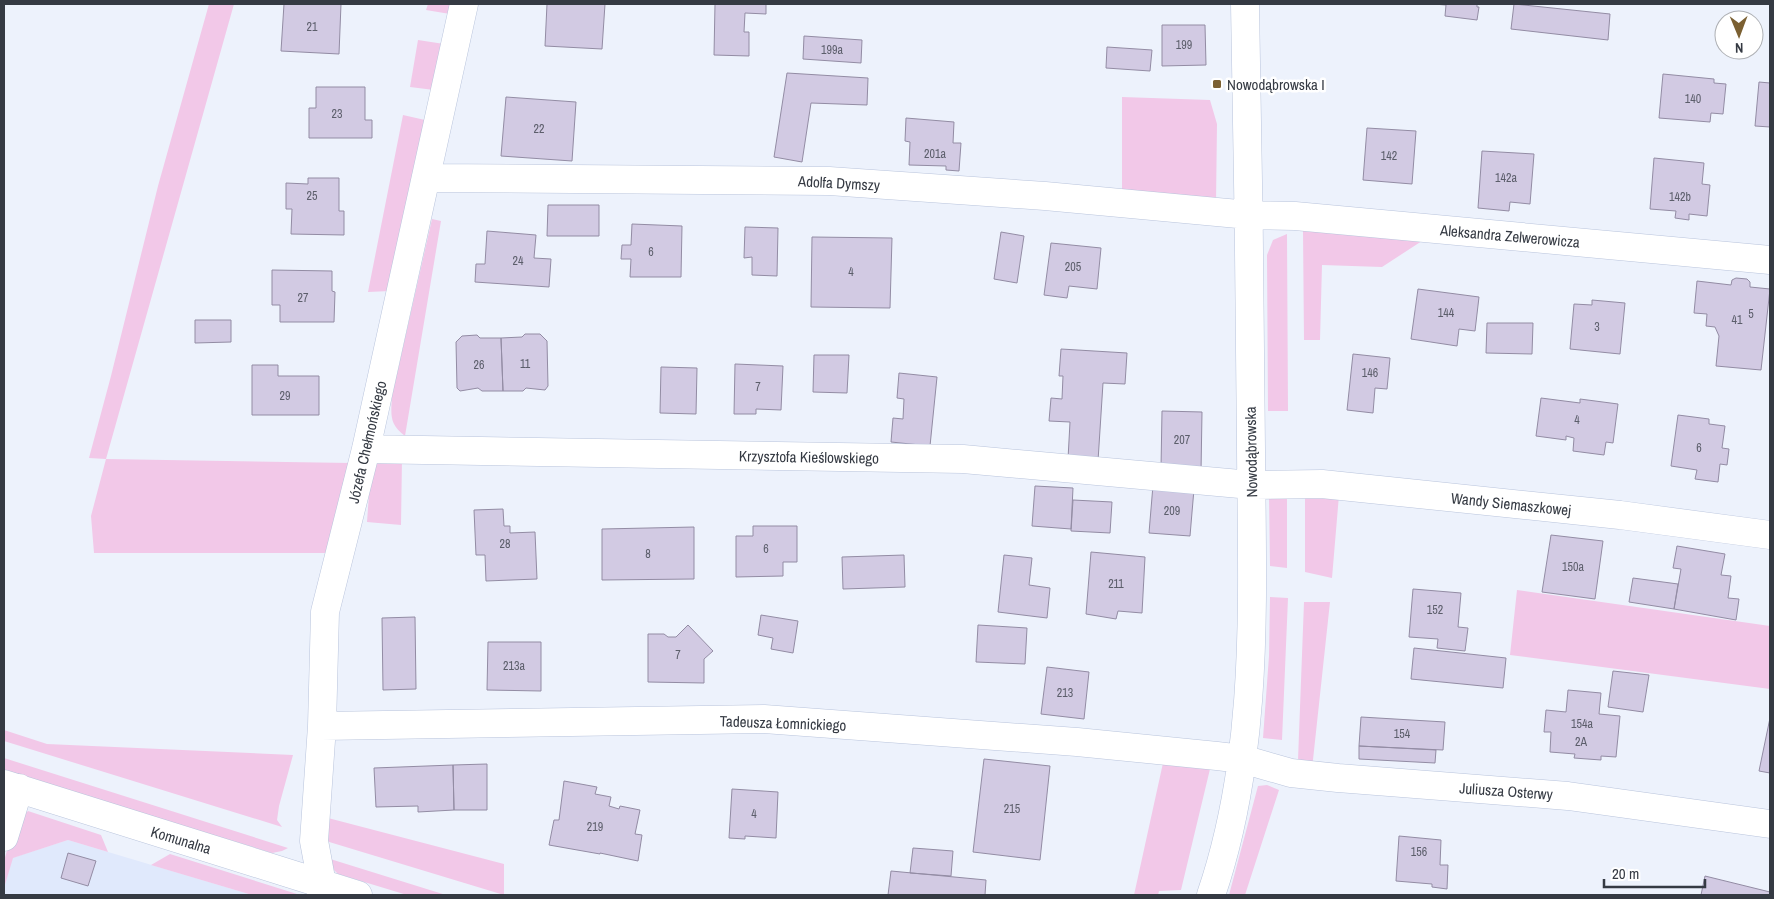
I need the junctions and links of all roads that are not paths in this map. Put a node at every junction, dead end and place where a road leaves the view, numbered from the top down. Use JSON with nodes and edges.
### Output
{"nodes":[{"id":1,"x":464,"y":4,"type":"edge"},
{"id":2,"x":1245,"y":4,"type":"edge"},
{"id":3,"x":427,"y":178,"type":"junction"},
{"id":4,"x":1249,"y":215,"type":"junction"},
{"id":5,"x":1770,"y":260,"type":"edge"},
{"id":6,"x":366,"y":449,"type":"junction"},
{"id":7,"x":1251,"y":485,"type":"junction"},
{"id":8,"x":1770,"y":535,"type":"edge"},
{"id":9,"x":322,"y":726,"type":"junction"},
{"id":10,"x":1242,"y":759,"type":"junction"},
{"id":11,"x":11,"y":786,"type":"edge"},
{"id":12,"x":1770,"y":824,"type":"edge"},
{"id":13,"x":4,"y":837,"type":"edge"},
{"id":14,"x":321,"y":890,"type":"edge"},
{"id":15,"x":358,"y":895,"type":"edge"},
{"id":16,"x":1211,"y":895,"type":"edge"}],
"edges":[{"from":1,"to":3,"type":"street","name":"Józefa Chełmońskiego"},
{"from":2,"to":4,"type":"street","name":"Nowodąbrowska"},
{"from":3,"to":4,"type":"street","name":"Adolfa Dymszy"},
{"from":3,"to":6,"type":"street","name":"Józefa Chełmońskiego"},
{"from":4,"to":5,"type":"street","name":"Aleksandra Zelwerowicza"},
{"from":4,"to":7,"type":"street","name":"Nowodąbrowska"},
{"from":6,"to":7,"type":"street","name":"Krzysztofa Kieślowskiego"},
{"from":6,"to":9,"type":"street","name":"Józefa Chełmońskiego"},
{"from":7,"to":8,"type":"street","name":"Wandy Siemaszkowej"},
{"from":7,"to":10,"type":"street","name":"Nowodąbrowska"},
{"from":9,"to":10,"type":"street","name":"Tadeusza Łomnickiego"},
{"from":9,"to":14,"type":"street","name":"Józefa Chełmońskiego"},
{"from":10,"to":12,"type":"street","name":"Juliusza Osterwy"},
{"from":10,"to":16,"type":"street","name":"Nowodąbrowska"},
{"from":11,"to":13,"type":"street"},
{"from":11,"to":14,"type":"street","name":"Komunalna"},
{"from":14,"to":15,"type":"street","name":"Komunalna"}]}
